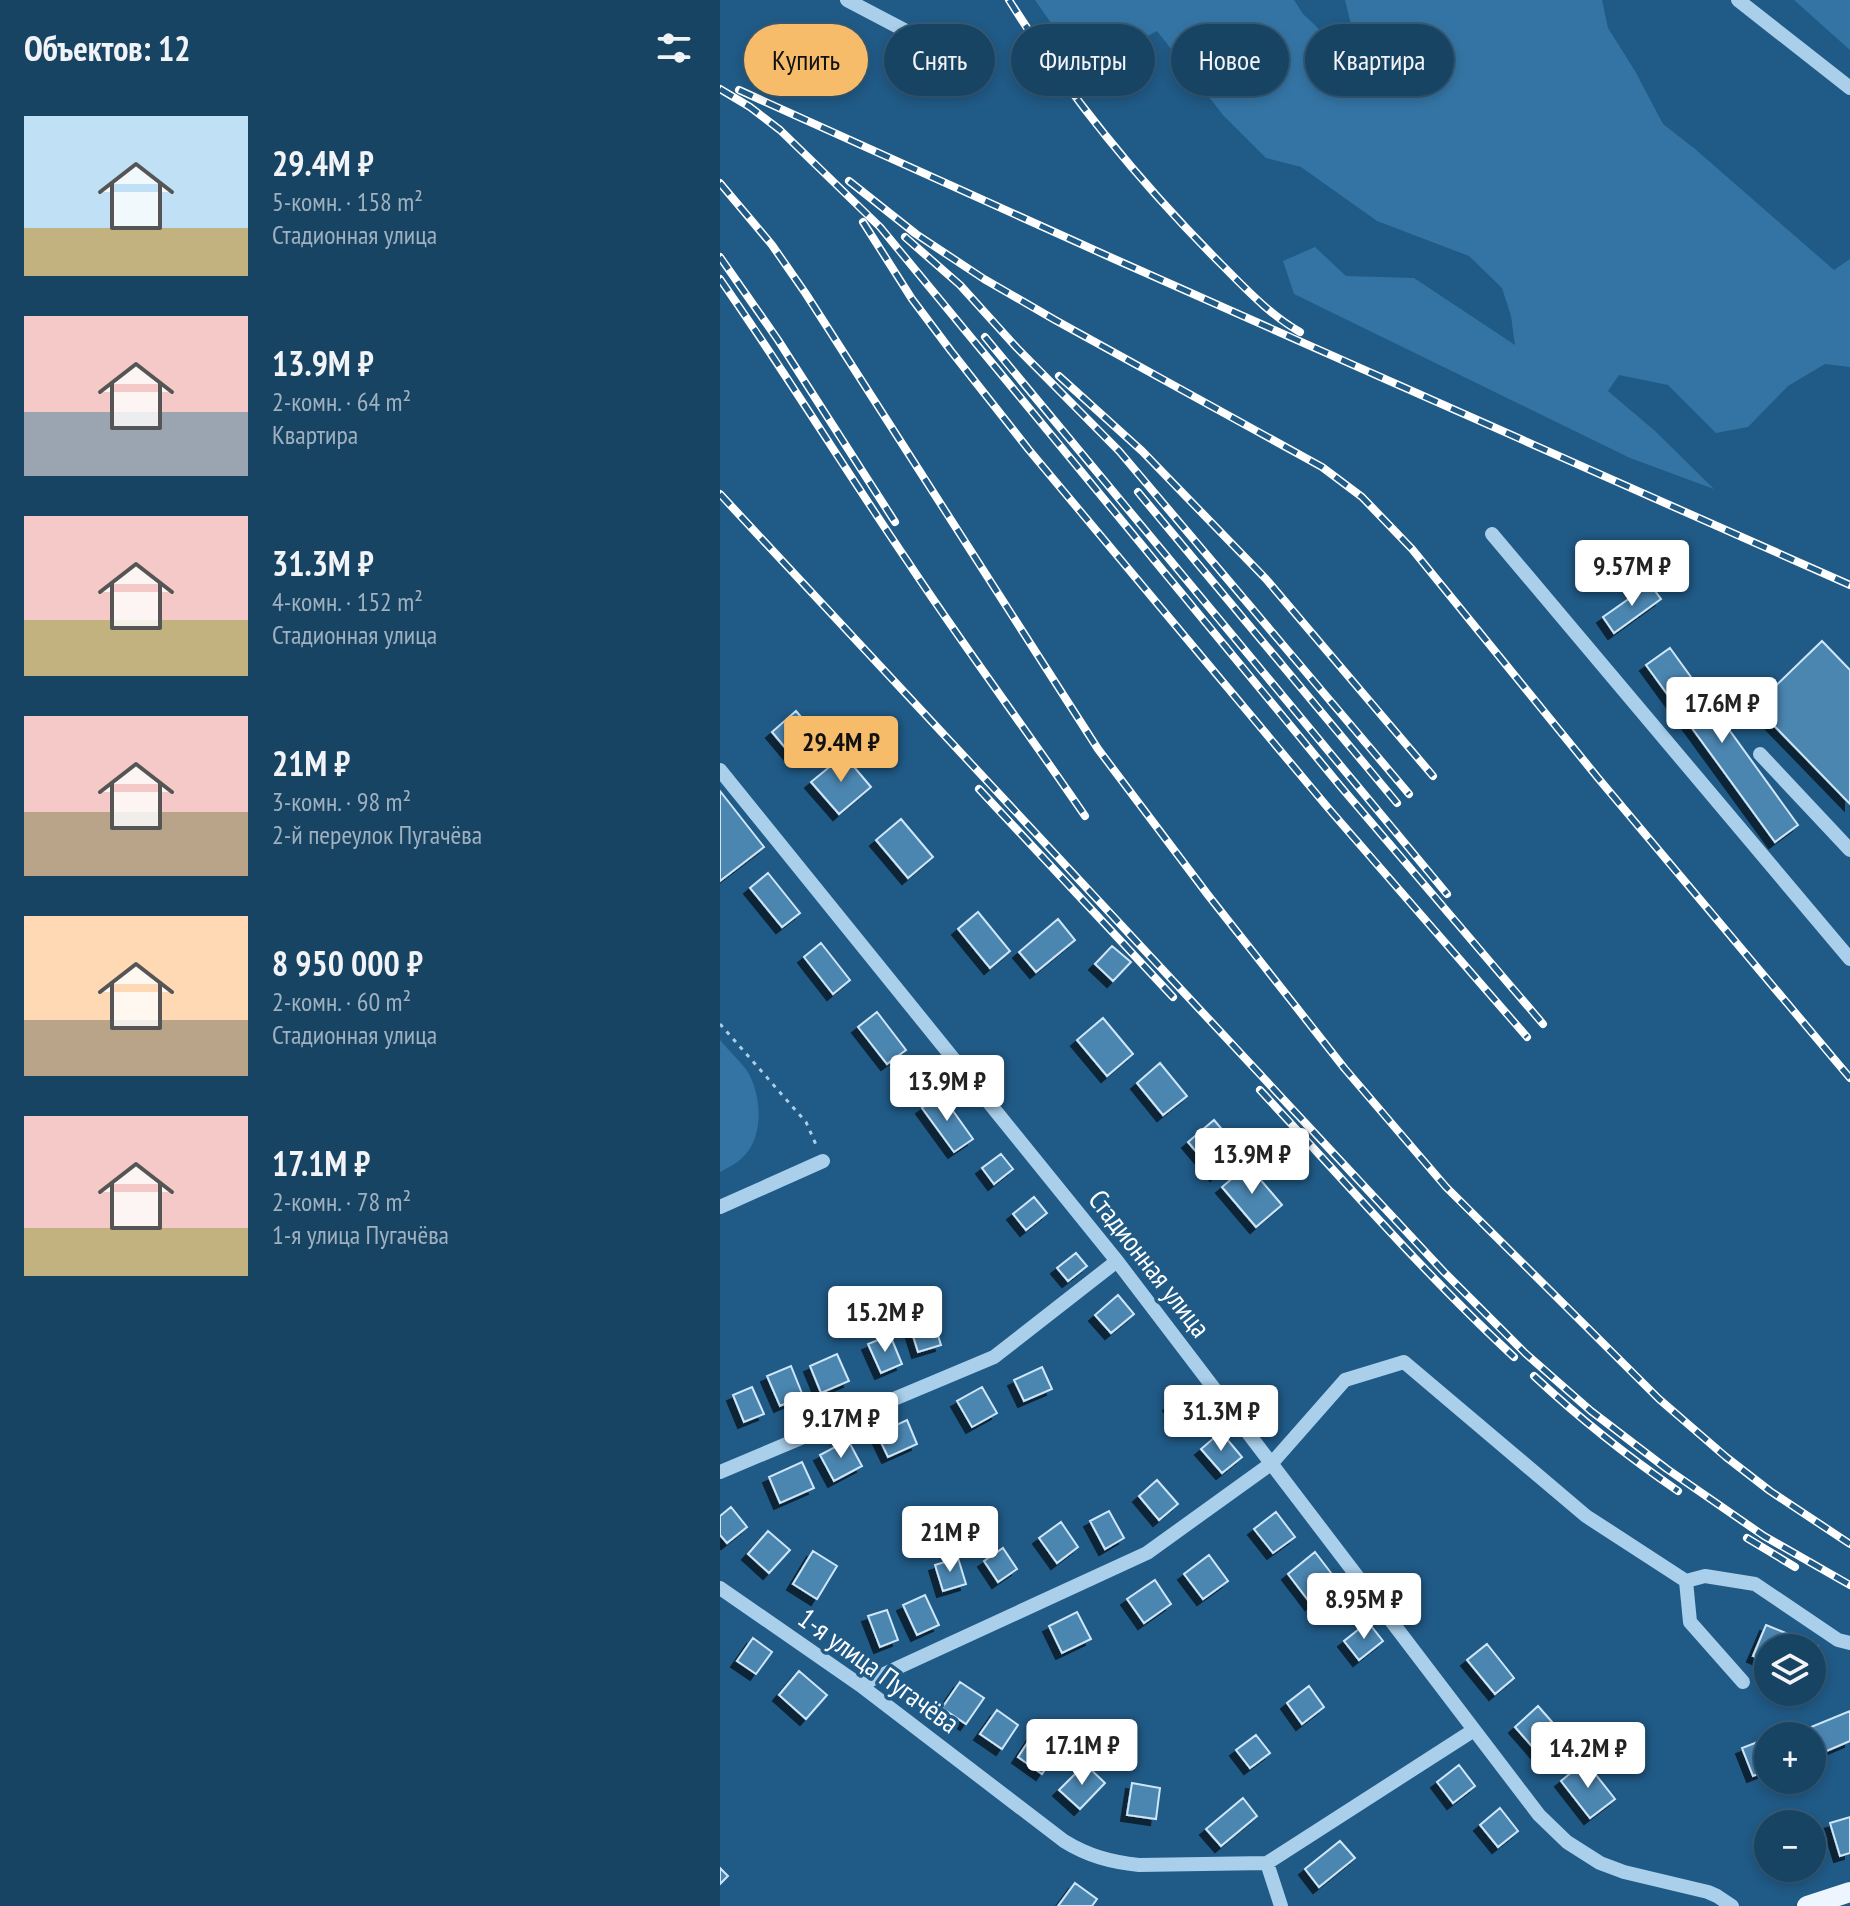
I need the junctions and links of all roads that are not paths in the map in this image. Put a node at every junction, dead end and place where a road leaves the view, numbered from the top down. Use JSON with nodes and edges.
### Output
{"nodes":[{"id":1,"x":847,"y":0,"type":"edge"},
{"id":2,"x":1738,"y":0,"type":"edge"},
{"id":3,"x":893,"y":24,"type":"edge"},
{"id":4,"x":1850,"y":88,"type":"edge"},
{"id":5,"x":1492,"y":534,"type":"dead end"},
{"id":6,"x":1760,"y":754,"type":"dead end"},
{"id":7,"x":720,"y":770,"type":"edge"},
{"id":8,"x":1850,"y":850,"type":"edge"},
{"id":9,"x":1850,"y":959,"type":"edge"},
{"id":10,"x":823,"y":1161,"type":"road end"},
{"id":11,"x":720,"y":1207,"type":"edge"},
{"id":12,"x":1117,"y":1261,"type":"junction"},
{"id":13,"x":1272,"y":1463,"type":"junction"},
{"id":14,"x":720,"y":1472,"type":"edge"},
{"id":15,"x":1686,"y":1581,"type":"junction"},
{"id":16,"x":720,"y":1588,"type":"edge"},
{"id":17,"x":1850,"y":1643,"type":"edge"},
{"id":18,"x":1743,"y":1682,"type":"dead end"},
{"id":19,"x":860,"y":1685,"type":"junction"},
{"id":20,"x":1474,"y":1730,"type":"junction"},
{"id":21,"x":1267,"y":1863,"type":"junction"},
{"id":22,"x":1850,"y":1892,"type":"edge"},
{"id":23,"x":1281,"y":1906,"type":"edge"},
{"id":24,"x":1732,"y":1906,"type":"edge"},
{"id":25,"x":1807,"y":1906,"type":"edge"}],
"edges":[{"from":1,"to":3,"type":"street"},
{"from":2,"to":4,"type":"street"},
{"from":5,"to":9,"type":"street"},
{"from":6,"to":8,"type":"street"},
{"from":7,"to":12,"type":"street","name":"Стадионная улица"},
{"from":10,"to":11,"type":"street"},
{"from":12,"to":13,"type":"street","name":"Стадионная улица"},
{"from":12,"to":14,"type":"street"},
{"from":13,"to":15,"type":"street"},
{"from":13,"to":19,"type":"street"},
{"from":13,"to":20,"type":"street","name":"Стадионная улица"},
{"from":15,"to":17,"type":"street"},
{"from":15,"to":18,"type":"street"},
{"from":16,"to":19,"type":"street","name":"1-я улица Пугачёва"},
{"from":19,"to":21,"type":"street","name":"1-я улица Пугачёва"},
{"from":20,"to":21,"type":"street"},
{"from":20,"to":24,"type":"street","name":"Стадионная улица"},
{"from":21,"to":23,"type":"street"},
{"from":22,"to":25,"type":"main road"}]}
